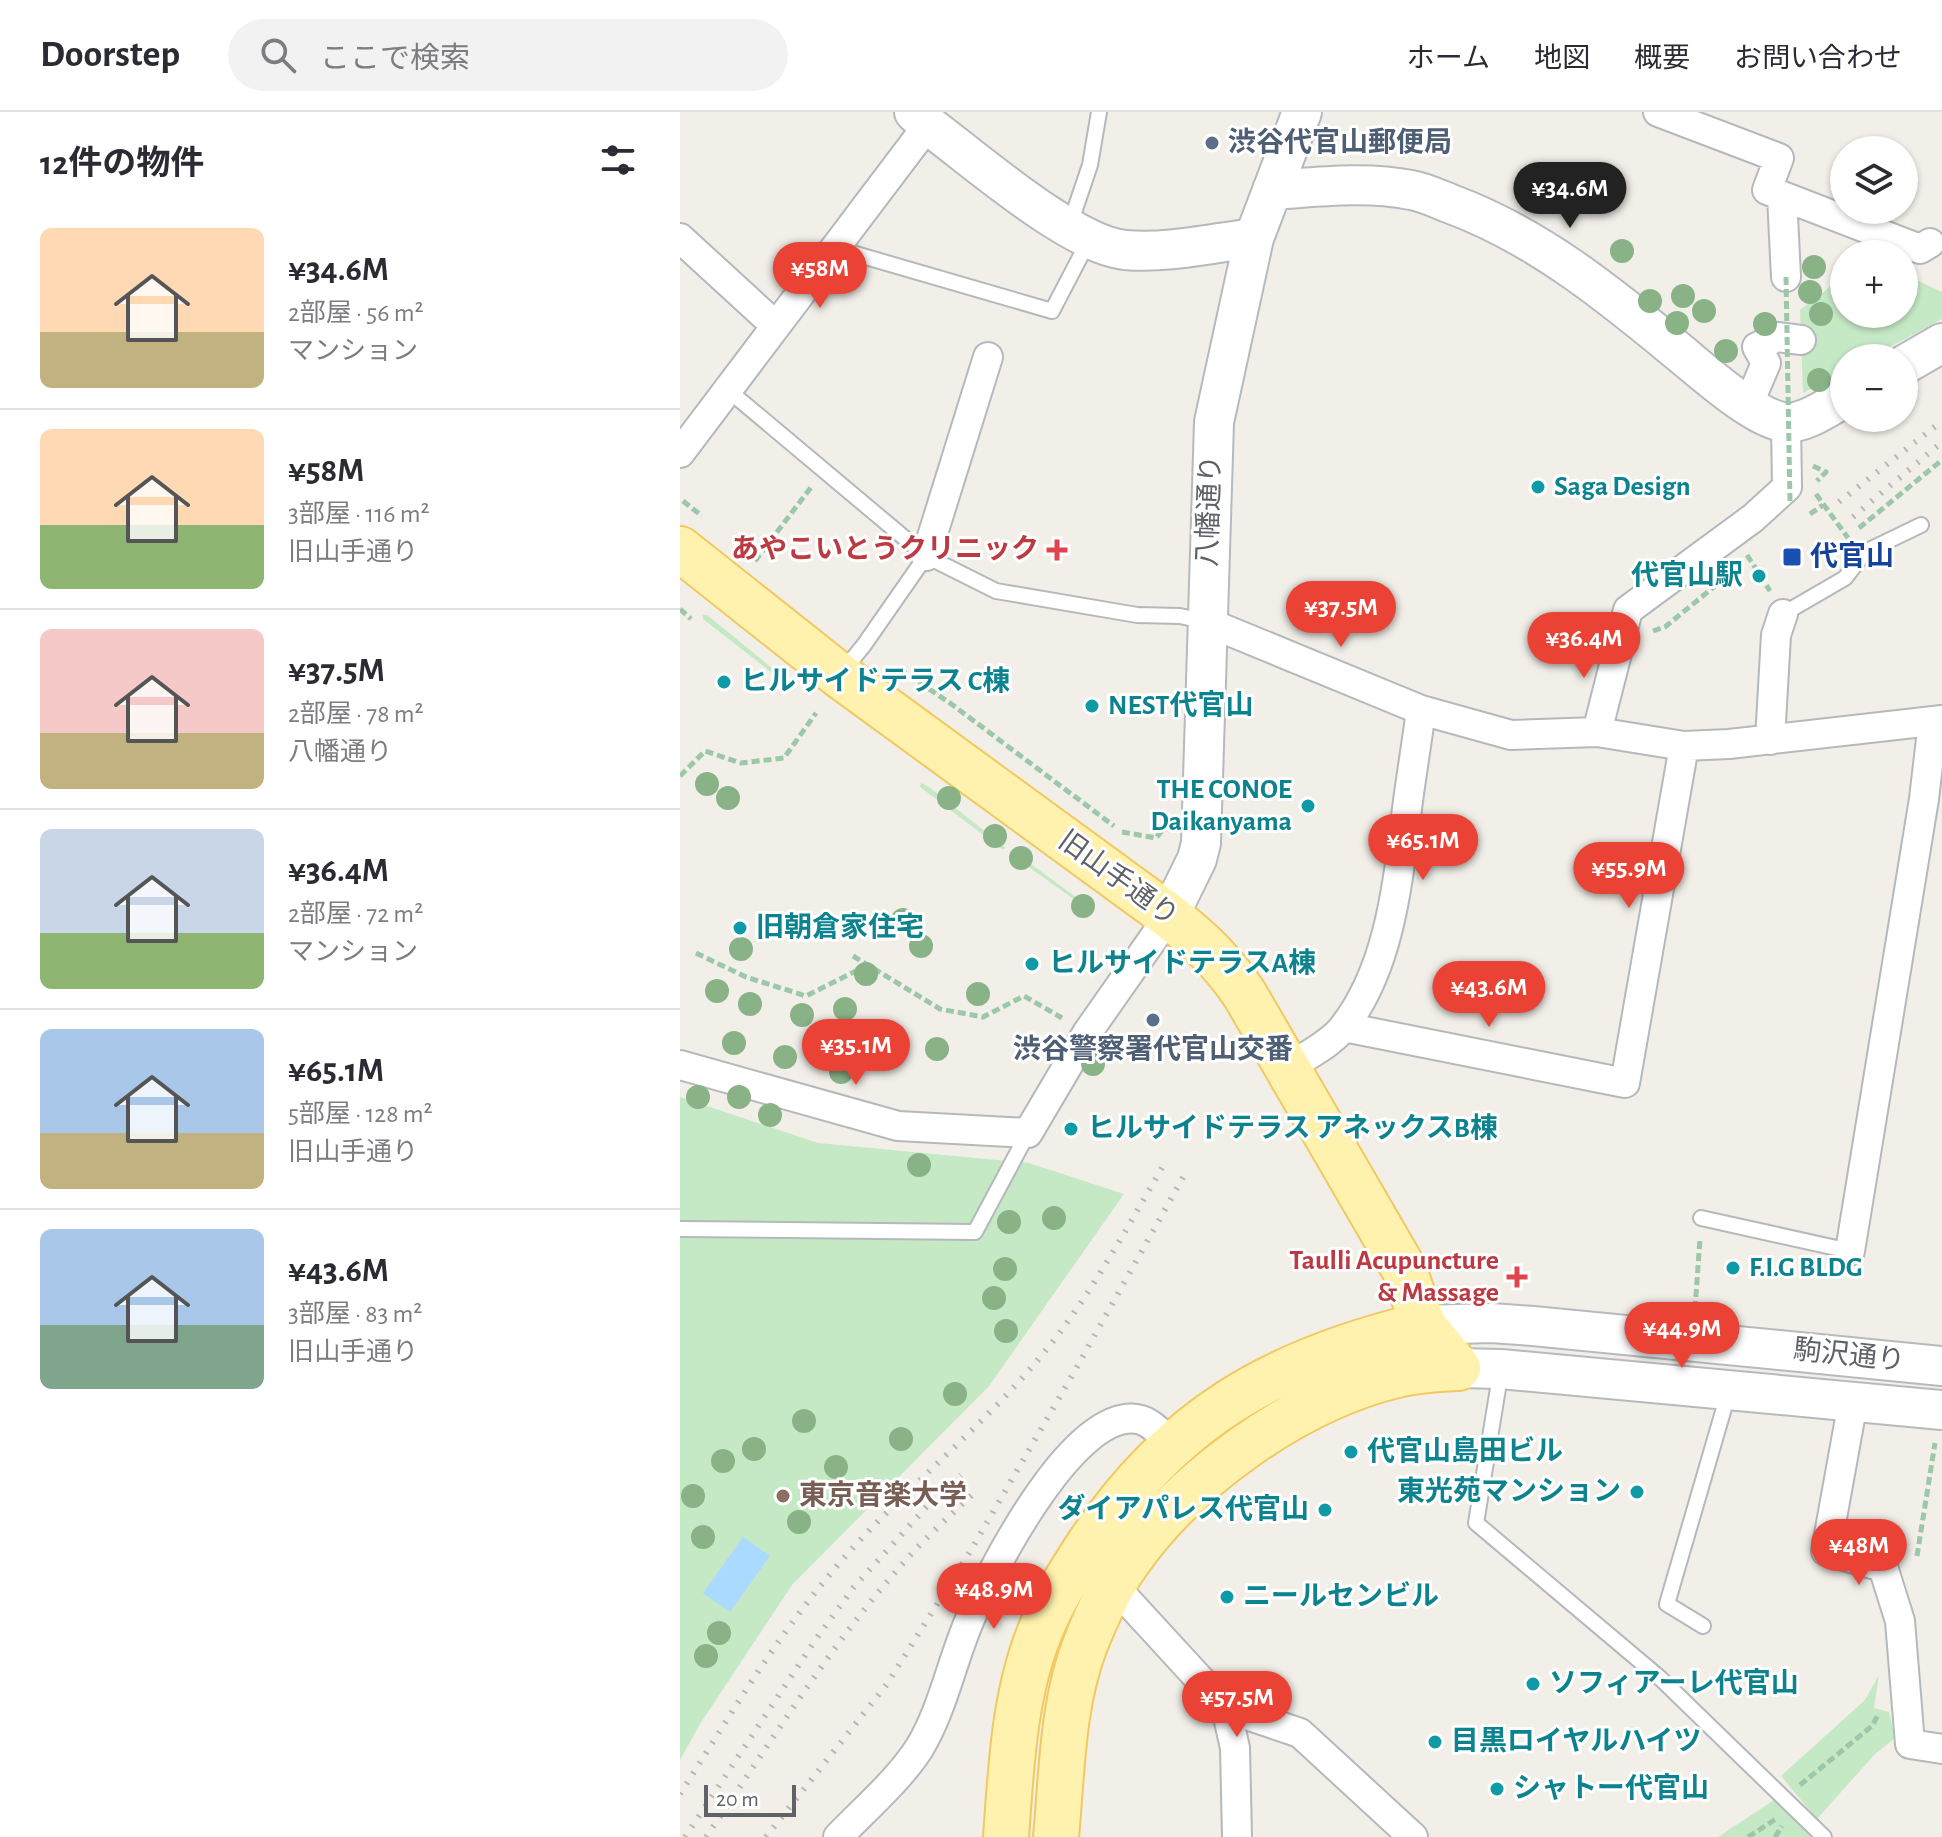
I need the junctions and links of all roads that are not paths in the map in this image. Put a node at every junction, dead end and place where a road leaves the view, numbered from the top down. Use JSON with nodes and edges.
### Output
{"nodes":[{"id":1,"x":1099,"y":112,"type":"edge"},
{"id":2,"x":1302,"y":112,"type":"edge"},
{"id":3,"x":1658,"y":112,"type":"edge"},
{"id":4,"x":921,"y":119,"type":"edge"},
{"id":5,"x":1272,"y":190,"type":"junction"},
{"id":6,"x":1782,"y":196,"type":"junction"},
{"id":7,"x":1079,"y":234,"type":"junction"},
{"id":8,"x":680,"y":238,"type":"edge"},
{"id":9,"x":1254,"y":238,"type":"junction"},
{"id":10,"x":1930,"y":243,"type":"dead end"},
{"id":11,"x":835,"y":248,"type":"junction"},
{"id":12,"x":1786,"y":277,"type":"road end"},
{"id":13,"x":776,"y":326,"type":"junction"},
{"id":14,"x":1801,"y":340,"type":"dead end"},
{"id":15,"x":1942,"y":343,"type":"edge"},
{"id":16,"x":988,"y":357,"type":"dead end"},
{"id":17,"x":1918,"y":357,"type":"edge"},
{"id":18,"x":1755,"y":389,"type":"dead end"},
{"id":19,"x":728,"y":390,"type":"junction"},
{"id":20,"x":1830,"y":405,"type":"edge"},
{"id":21,"x":1786,"y":423,"type":"junction"},
{"id":22,"x":680,"y":453,"type":"edge"},
{"id":23,"x":1921,"y":525,"type":"dead end"},
{"id":24,"x":680,"y":549,"type":"edge"},
{"id":25,"x":926,"y":556,"type":"junction"},
{"id":26,"x":1783,"y":614,"type":"joint"},
{"id":27,"x":1207,"y":622,"type":"junction"},
{"id":28,"x":851,"y":660,"type":"junction"},
{"id":29,"x":1421,"y":710,"type":"junction"},
{"id":30,"x":1937,"y":721,"type":"edge"},
{"id":31,"x":1597,"y":732,"type":"junction"},
{"id":32,"x":1770,"y":740,"type":"junction"},
{"id":33,"x":1684,"y":746,"type":"junction"},
{"id":34,"x":1169,"y":916,"type":"junction"},
{"id":35,"x":1344,"y":1027,"type":"junction"},
{"id":36,"x":680,"y":1065,"type":"edge"},
{"id":37,"x":1288,"y":1068,"type":"junction"},
{"id":38,"x":1028,"y":1133,"type":"junction"},
{"id":39,"x":1701,"y":1218,"type":"road end"},
{"id":40,"x":680,"y":1229,"type":"edge"},
{"id":41,"x":1850,"y":1251,"type":"joint"},
{"id":42,"x":1423,"y":1325,"type":"junction"},
{"id":43,"x":1942,"y":1366,"type":"edge"},
{"id":44,"x":1458,"y":1368,"type":"junction"},
{"id":45,"x":1501,"y":1369,"type":"junction"},
{"id":46,"x":1397,"y":1375,"type":"junction"},
{"id":47,"x":1730,"y":1391,"type":"junction"},
{"id":48,"x":1853,"y":1402,"type":"junction"},
{"id":49,"x":1939,"y":1426,"type":"edge"},
{"id":50,"x":1171,"y":1444,"type":"junction"},
{"id":51,"x":1114,"y":1586,"type":"junction"},
{"id":52,"x":1703,"y":1626,"type":"dead end"},
{"id":53,"x":1226,"y":1708,"type":"junction"},
{"id":54,"x":1942,"y":1749,"type":"edge"},
{"id":55,"x":838,"y":1837,"type":"edge"},
{"id":56,"x":1006,"y":1837,"type":"edge"},
{"id":57,"x":1056,"y":1837,"type":"edge"},
{"id":58,"x":1237,"y":1837,"type":"edge"},
{"id":59,"x":1413,"y":1837,"type":"edge"},
{"id":60,"x":1824,"y":1837,"type":"edge"}],
"edges":[{"from":1,"to":7,"type":"lane"},
{"from":2,"to":5,"type":"street","name":"八幡通り"},
{"from":3,"to":6,"type":"street"},
{"from":4,"to":7,"type":"street"},
{"from":4,"to":11,"type":"street"},
{"from":5,"to":9,"type":"street","name":"八幡通り"},
{"from":5,"to":21,"type":"street"},
{"from":6,"to":10,"type":"street"},
{"from":6,"to":12,"type":"street"},
{"from":7,"to":9,"type":"street"},
{"from":7,"to":11,"type":"lane"},
{"from":8,"to":13,"type":"street"},
{"from":9,"to":27,"type":"street","name":"八幡通り"},
{"from":11,"to":13,"type":"street"},
{"from":13,"to":19,"type":"street"},
{"from":14,"to":18,"type":"street"},
{"from":15,"to":17,"type":"street"},
{"from":16,"to":25,"type":"street"},
{"from":19,"to":22,"type":"street"},
{"from":19,"to":25,"type":"lane"},
{"from":20,"to":21,"type":"street"},
{"from":21,"to":31,"type":"street"},
{"from":23,"to":26,"type":"lane"},
{"from":24,"to":28,"type":"main road","name":"旧山手通り"},
{"from":25,"to":27,"type":"lane"},
{"from":25,"to":28,"type":"lane"},
{"from":26,"to":32,"type":"street"},
{"from":27,"to":29,"type":"street"},
{"from":27,"to":34,"type":"street","name":"八幡通り"},
{"from":28,"to":34,"type":"main road","name":"旧山手通り"},
{"from":29,"to":31,"type":"street"},
{"from":29,"to":35,"type":"street"},
{"from":30,"to":32,"type":"street"},
{"from":30,"to":41,"type":"street"},
{"from":31,"to":33,"type":"street"},
{"from":32,"to":33,"type":"street"},
{"from":33,"to":35,"type":"street"},
{"from":34,"to":37,"type":"main road","name":"旧山手通り"},
{"from":34,"to":38,"type":"street"},
{"from":35,"to":37,"type":"street"},
{"from":36,"to":38,"type":"street"},
{"from":37,"to":42,"type":"main road","name":"旧山手通り"},
{"from":38,"to":40,"type":"lane"},
{"from":39,"to":41,"type":"lane"},
{"from":42,"to":43,"type":"street","name":"駒沢通り"},
{"from":42,"to":44,"type":"main road","name":"旧山手通り"},
{"from":42,"to":46,"type":"main road"},
{"from":42,"to":50,"type":"main road","name":"駒沢通り"},
{"from":44,"to":45,"type":"street","name":"駒沢通り"},
{"from":44,"to":46,"type":"main road","name":"駒沢通り"},
{"from":45,"to":47,"type":"street","name":"駒沢通り"},
{"from":45,"to":60,"type":"lane"},
{"from":46,"to":51,"type":"main road","name":"駒沢通り"},
{"from":47,"to":48,"type":"street","name":"駒沢通り"},
{"from":47,"to":52,"type":"lane"},
{"from":48,"to":49,"type":"street","name":"駒沢通り"},
{"from":48,"to":54,"type":"street"},
{"from":50,"to":55,"type":"street"},
{"from":50,"to":56,"type":"main road","name":"駒沢通り"},
{"from":51,"to":53,"type":"street"},
{"from":51,"to":57,"type":"main road","name":"駒沢通り"},
{"from":53,"to":58,"type":"street"},
{"from":53,"to":59,"type":"street"}]}
